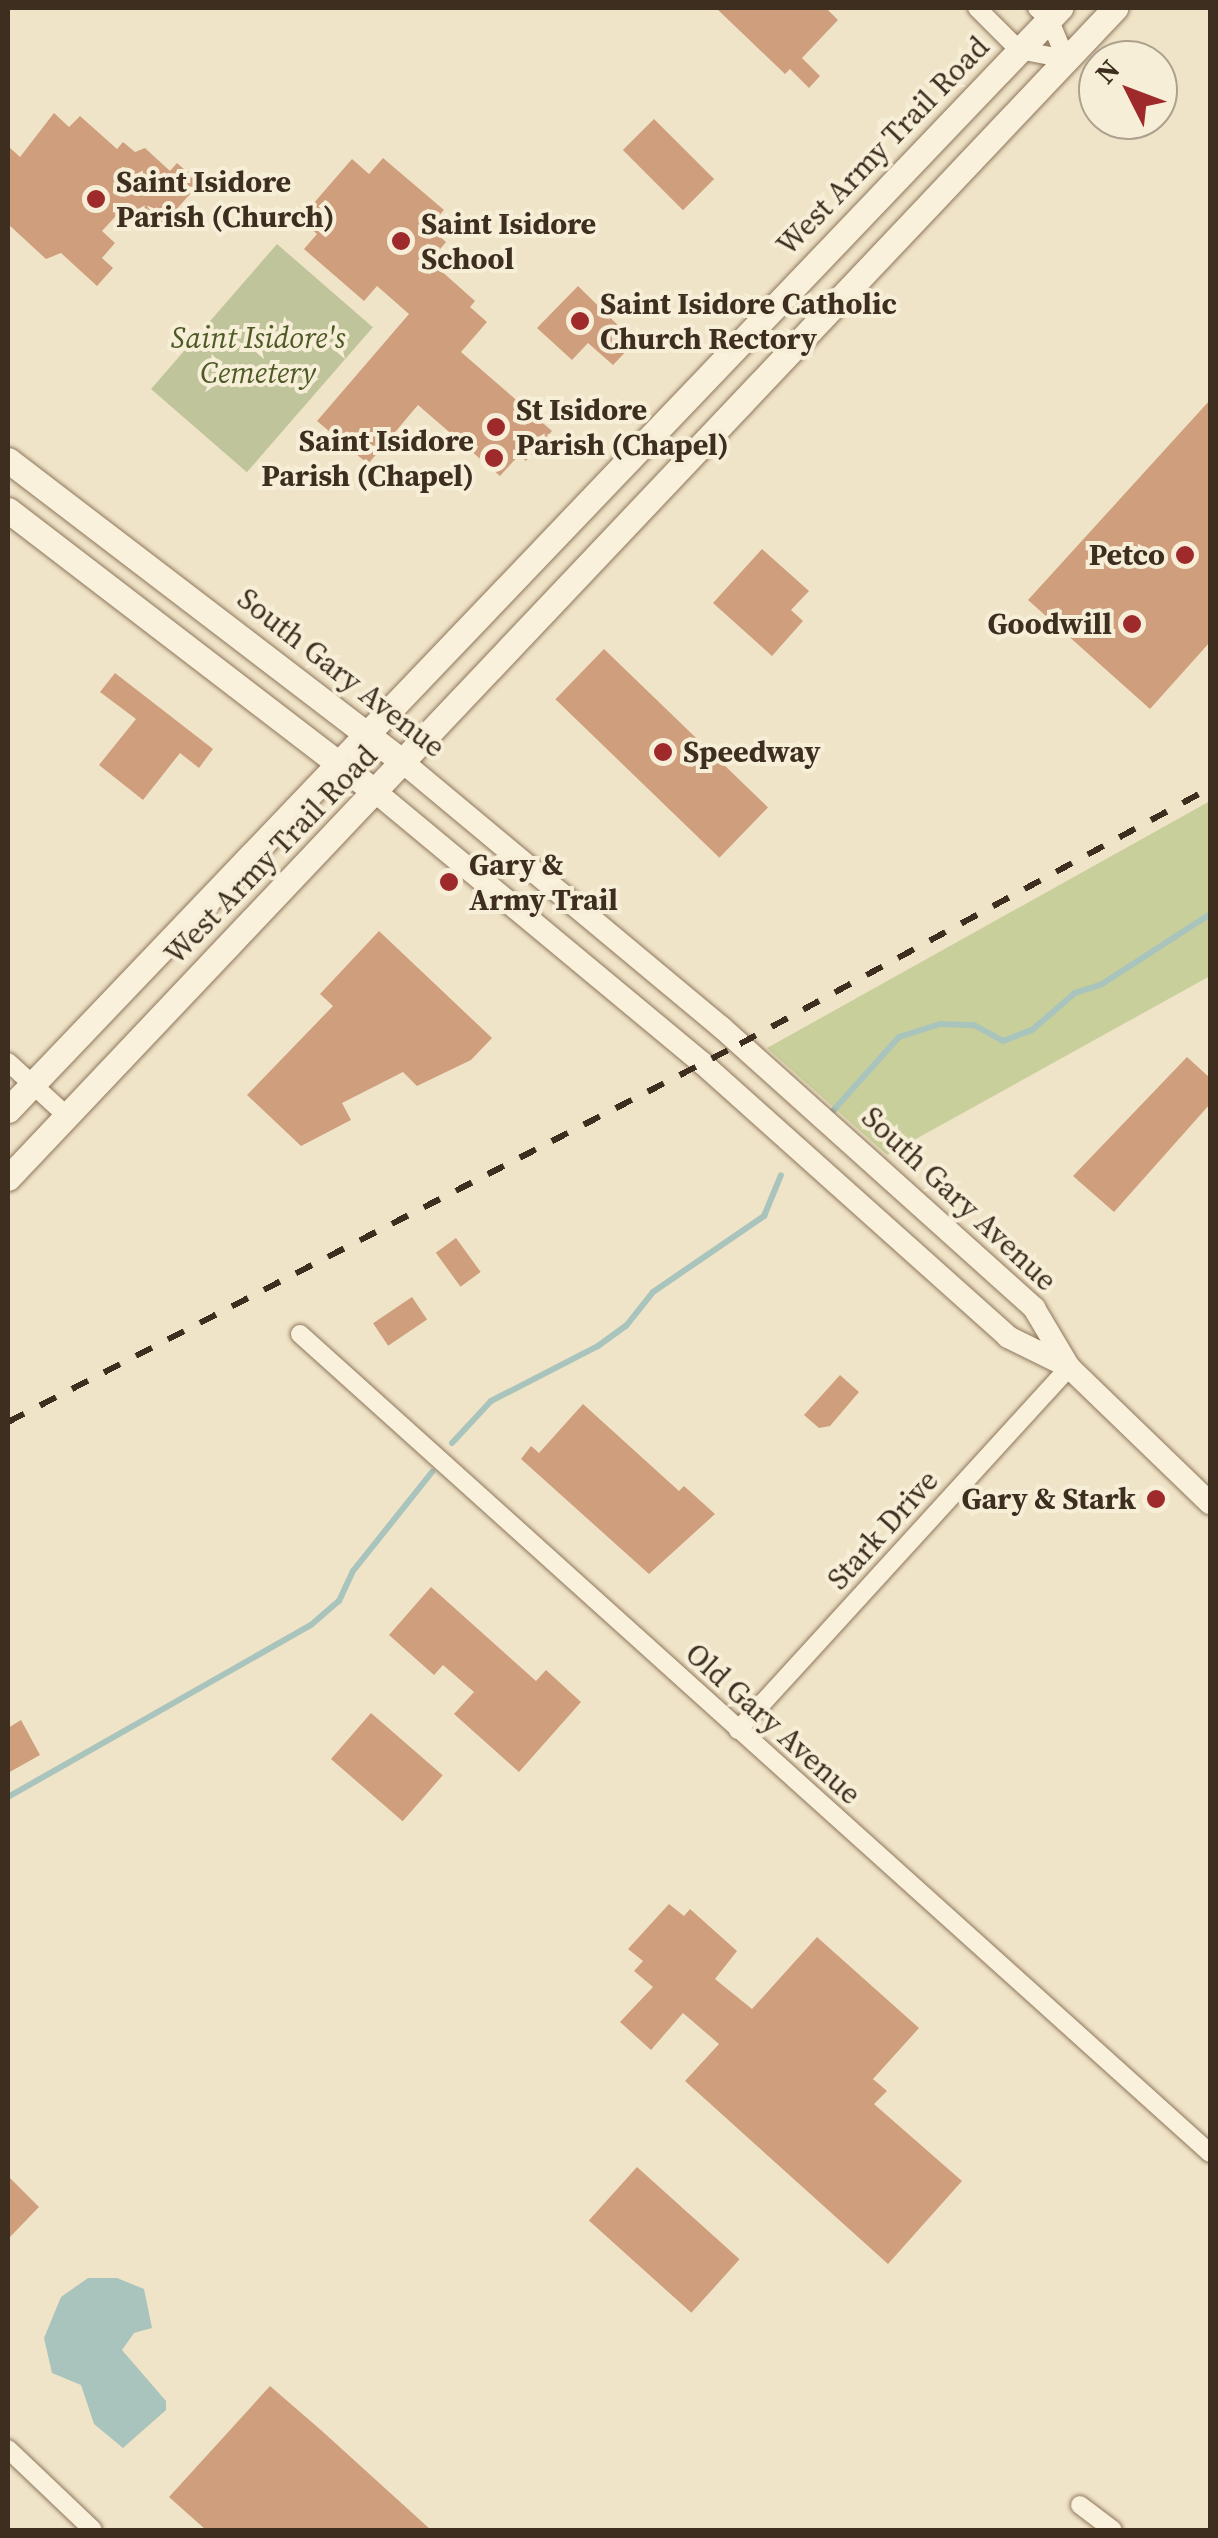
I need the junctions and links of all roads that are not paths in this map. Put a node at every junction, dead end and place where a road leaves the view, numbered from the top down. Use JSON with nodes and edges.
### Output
{"nodes":[{"id":1,"x":976,"y":8,"type":"edge"},
{"id":2,"x":1115,"y":8,"type":"edge"},
{"id":3,"x":1048,"y":11,"type":"edge"},
{"id":4,"x":1019,"y":50,"type":"junction"},
{"id":5,"x":1066,"y":59,"type":"junction"},
{"id":6,"x":8,"y":460,"type":"edge"},
{"id":7,"x":8,"y":510,"type":"edge"},
{"id":8,"x":365,"y":729,"type":"junction"},
{"id":9,"x":336,"y":759,"type":"junction"},
{"id":10,"x":404,"y":763,"type":"junction"},
{"id":11,"x":377,"y":793,"type":"junction"},
{"id":12,"x":8,"y":1062,"type":"edge"},
{"id":13,"x":32,"y":1084,"type":"junction"},
{"id":14,"x":8,"y":1110,"type":"edge"},
{"id":15,"x":67,"y":1116,"type":"junction"},
{"id":16,"x":8,"y":1178,"type":"edge"},
{"id":17,"x":300,"y":1334,"type":"dead end"},
{"id":18,"x":1069,"y":1366,"type":"junction"},
{"id":19,"x":1210,"y":1504,"type":"edge"},
{"id":20,"x":738,"y":1730,"type":"junction"},
{"id":21,"x":1210,"y":2153,"type":"edge"},
{"id":22,"x":8,"y":2449,"type":"edge"},
{"id":23,"x":1080,"y":2504,"type":"dead end"},
{"id":24,"x":93,"y":2530,"type":"edge"},
{"id":25,"x":1113,"y":2530,"type":"edge"}],
"edges":[{"from":1,"to":4,"type":"street"},
{"from":2,"to":5,"type":"main road","name":"West Army Trail Road"},
{"from":3,"to":4,"type":"main road","name":"West Army Trail Road"},
{"from":3,"to":5,"type":"street"},
{"from":4,"to":5,"type":"street"},
{"from":4,"to":8,"type":"main road","name":"West Army Trail Road"},
{"from":5,"to":10,"type":"main road","name":"West Army Trail Road"},
{"from":6,"to":8,"type":"main road","name":"South Gary Avenue"},
{"from":7,"to":9,"type":"main road"},
{"from":8,"to":9,"type":"main road","name":"West Army Trail Road"},
{"from":8,"to":10,"type":"main road","name":"South Gary Avenue"},
{"from":9,"to":11,"type":"main road"},
{"from":9,"to":13,"type":"main road","name":"West Army Trail Road"},
{"from":10,"to":11,"type":"main road","name":"West Army Trail Road"},
{"from":10,"to":18,"type":"street","name":"South Gary Avenue"},
{"from":11,"to":15,"type":"main road","name":"West Army Trail Road"},
{"from":11,"to":18,"type":"street"},
{"from":12,"to":13,"type":"street"},
{"from":13,"to":14,"type":"main road","name":"West Army Trail Road"},
{"from":13,"to":15,"type":"street"},
{"from":15,"to":16,"type":"main road","name":"West Army Trail Road"},
{"from":17,"to":20,"type":"street","name":"Old Gary Avenue"},
{"from":18,"to":19,"type":"street"},
{"from":18,"to":20,"type":"street","name":"Stark Drive"},
{"from":20,"to":21,"type":"street","name":"Old Gary Avenue"},
{"from":22,"to":24,"type":"street"},
{"from":23,"to":25,"type":"street"}]}
